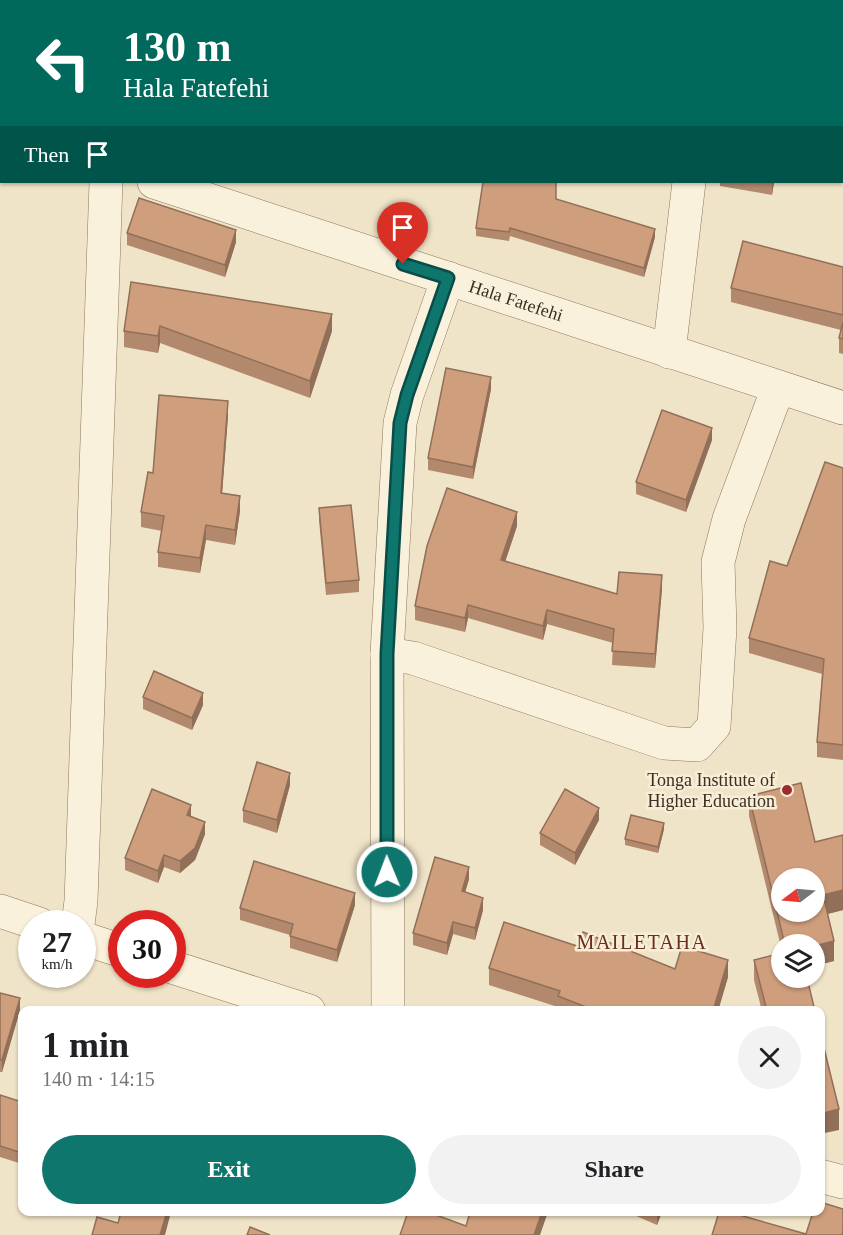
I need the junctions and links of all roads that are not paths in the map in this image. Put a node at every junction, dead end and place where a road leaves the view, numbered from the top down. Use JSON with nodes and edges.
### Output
{"nodes":[{"id":1,"x":106,"y":183,"type":"edge"},
{"id":2,"x":157,"y":183,"type":"edge"},
{"id":3,"x":689,"y":183,"type":"edge"},
{"id":4,"x":448,"y":278,"type":"junction"},
{"id":5,"x":669,"y":352,"type":"junction"},
{"id":6,"x":778,"y":388,"type":"junction"},
{"id":7,"x":843,"y":408,"type":"edge"},
{"id":8,"x":387,"y":654,"type":"junction"},
{"id":9,"x":80,"y":910,"type":"edge"},
{"id":10,"x":0,"y":912,"type":"edge"},
{"id":11,"x":18,"y":918,"type":"edge"},
{"id":12,"x":186,"y":971,"type":"edge"},
{"id":13,"x":293,"y":1006,"type":"edge"},
{"id":14,"x":388,"y":1006,"type":"edge"},
{"id":15,"x":825,"y":1177,"type":"edge"},
{"id":16,"x":843,"y":1182,"type":"edge"}],
"edges":[{"from":1,"to":9,"type":"street"},
{"from":2,"to":4,"type":"street","name":"Hala Fatefehi"},
{"from":3,"to":5,"type":"street"},
{"from":4,"to":5,"type":"street","name":"Hala Fatefehi"},
{"from":4,"to":8,"type":"street"},
{"from":5,"to":6,"type":"street","name":"Hala Fatefehi"},
{"from":6,"to":7,"type":"street","name":"Hala Fatefehi"},
{"from":6,"to":8,"type":"street"},
{"from":8,"to":14,"type":"street"},
{"from":10,"to":11,"type":"street"},
{"from":12,"to":13,"type":"street"},
{"from":15,"to":16,"type":"street"}]}
